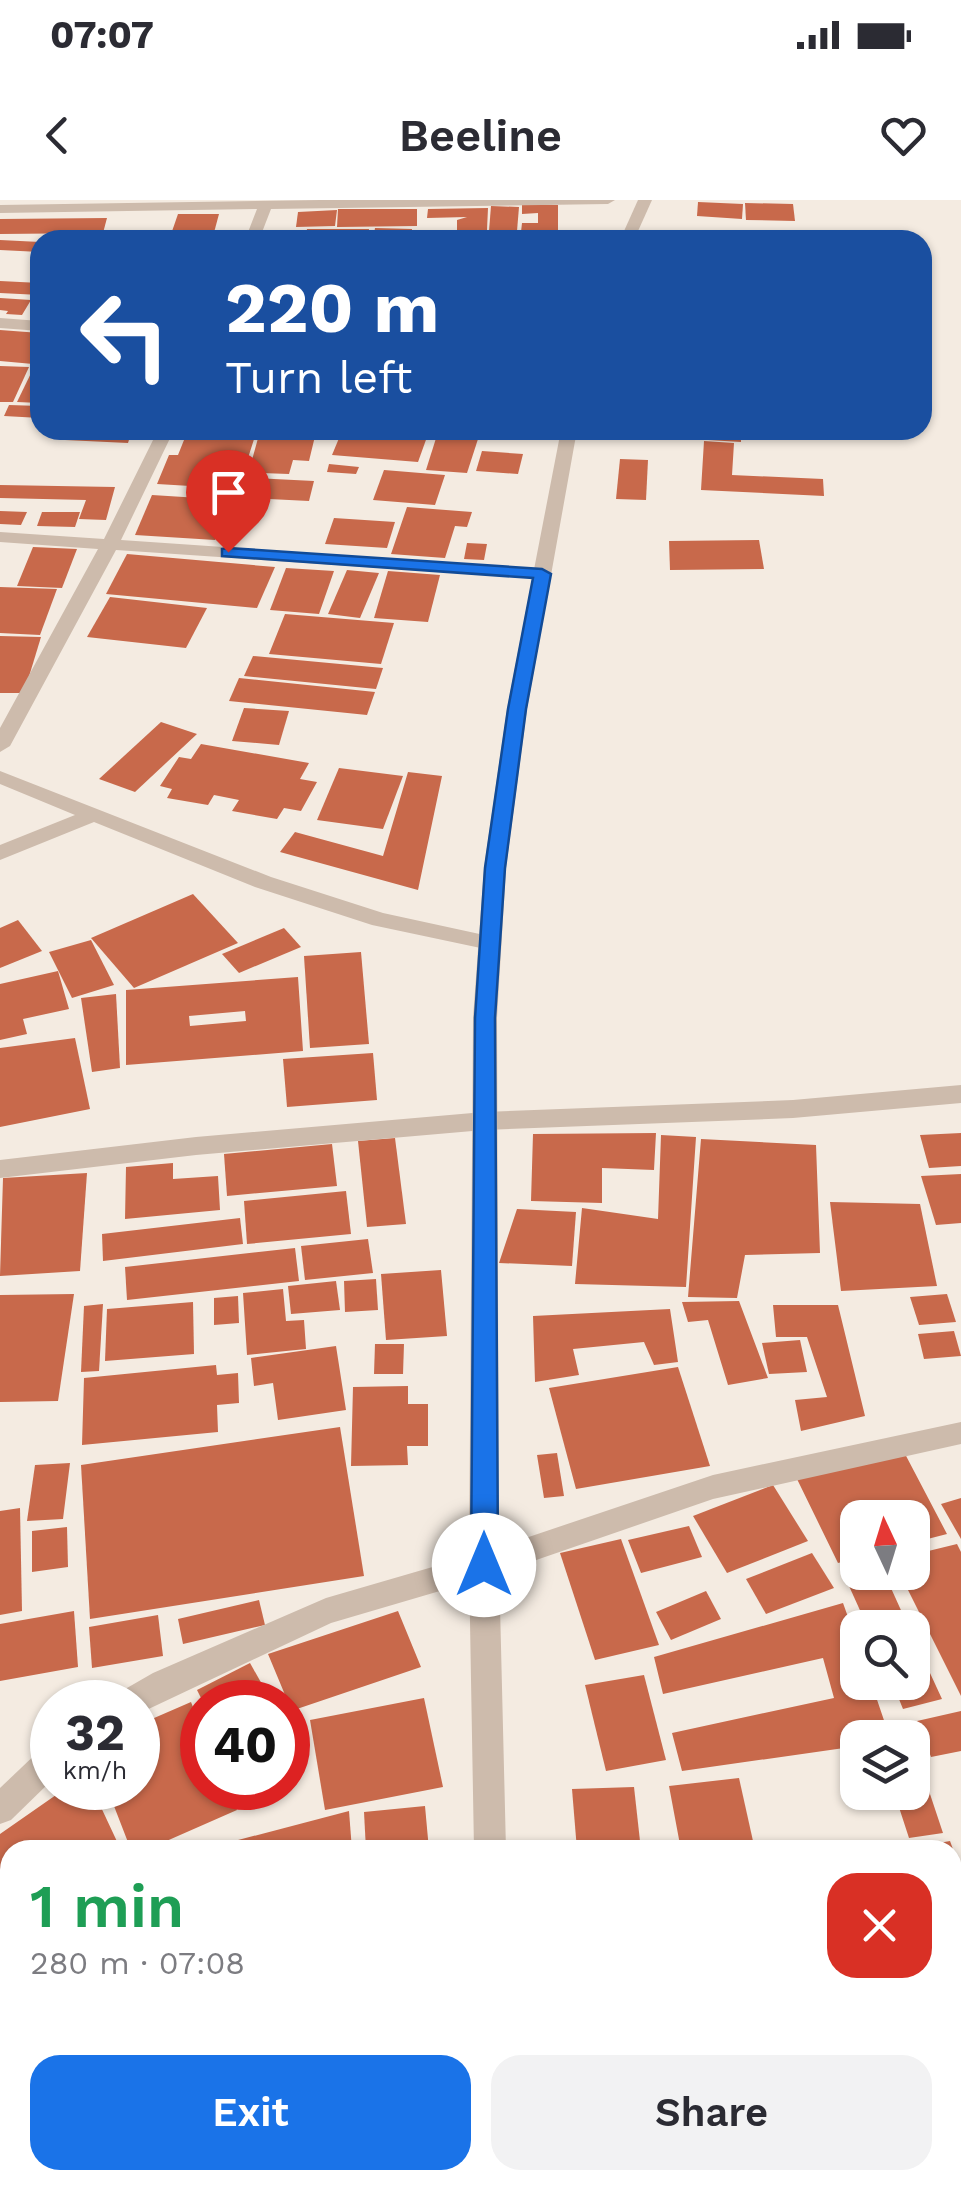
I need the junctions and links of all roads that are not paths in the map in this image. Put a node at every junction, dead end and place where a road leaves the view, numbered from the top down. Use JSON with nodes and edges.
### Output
{"nodes":[{"id":1,"x":608,"y":200,"type":"edge"},
{"id":2,"x":645,"y":200,"type":"edge"},
{"id":3,"x":266,"y":205,"type":"junction"},
{"id":4,"x":0,"y":209,"type":"edge"},
{"id":5,"x":256,"y":230,"type":"edge"},
{"id":6,"x":632,"y":230,"type":"edge"},
{"id":7,"x":0,"y":323,"type":"edge"},
{"id":8,"x":30,"y":325,"type":"edge"},
{"id":9,"x":161,"y":440,"type":"edge"},
{"id":10,"x":567,"y":440,"type":"edge"},
{"id":11,"x":0,"y":536,"type":"edge"},
{"id":12,"x":110,"y":544,"type":"junction"},
{"id":13,"x":542,"y":574,"type":"junction"},
{"id":14,"x":0,"y":746,"type":"edge"},
{"id":15,"x":0,"y":777,"type":"edge"},
{"id":16,"x":96,"y":814,"type":"junction"},
{"id":17,"x":0,"y":854,"type":"edge"},
{"id":18,"x":490,"y":942,"type":"junction"},
{"id":19,"x":961,"y":1094,"type":"edge"},
{"id":20,"x":484,"y":1121,"type":"junction"},
{"id":21,"x":0,"y":1169,"type":"edge"},
{"id":22,"x":961,"y":1434,"type":"edge"},
{"id":23,"x":484,"y":1565,"type":"junction"},
{"id":24,"x":160,"y":1684,"type":"edge"},
{"id":25,"x":30,"y":1780,"type":"edge"},
{"id":26,"x":0,"y":1809,"type":"edge"},
{"id":27,"x":490,"y":1840,"type":"edge"}],
"edges":[{"from":1,"to":3,"type":"street"},
{"from":2,"to":6,"type":"street"},
{"from":3,"to":4,"type":"street"},
{"from":3,"to":5,"type":"street"},
{"from":7,"to":8,"type":"street"},
{"from":9,"to":12,"type":"street"},
{"from":10,"to":13,"type":"street"},
{"from":11,"to":12,"type":"street"},
{"from":12,"to":13,"type":"street"},
{"from":12,"to":14,"type":"street"},
{"from":13,"to":18,"type":"street"},
{"from":15,"to":16,"type":"street"},
{"from":16,"to":17,"type":"street"},
{"from":16,"to":18,"type":"street"},
{"from":18,"to":20,"type":"street"},
{"from":19,"to":20,"type":"street"},
{"from":20,"to":21,"type":"street"},
{"from":20,"to":23,"type":"street"},
{"from":22,"to":23,"type":"street"},
{"from":23,"to":24,"type":"street"},
{"from":23,"to":27,"type":"street"},
{"from":25,"to":26,"type":"street"}]}
